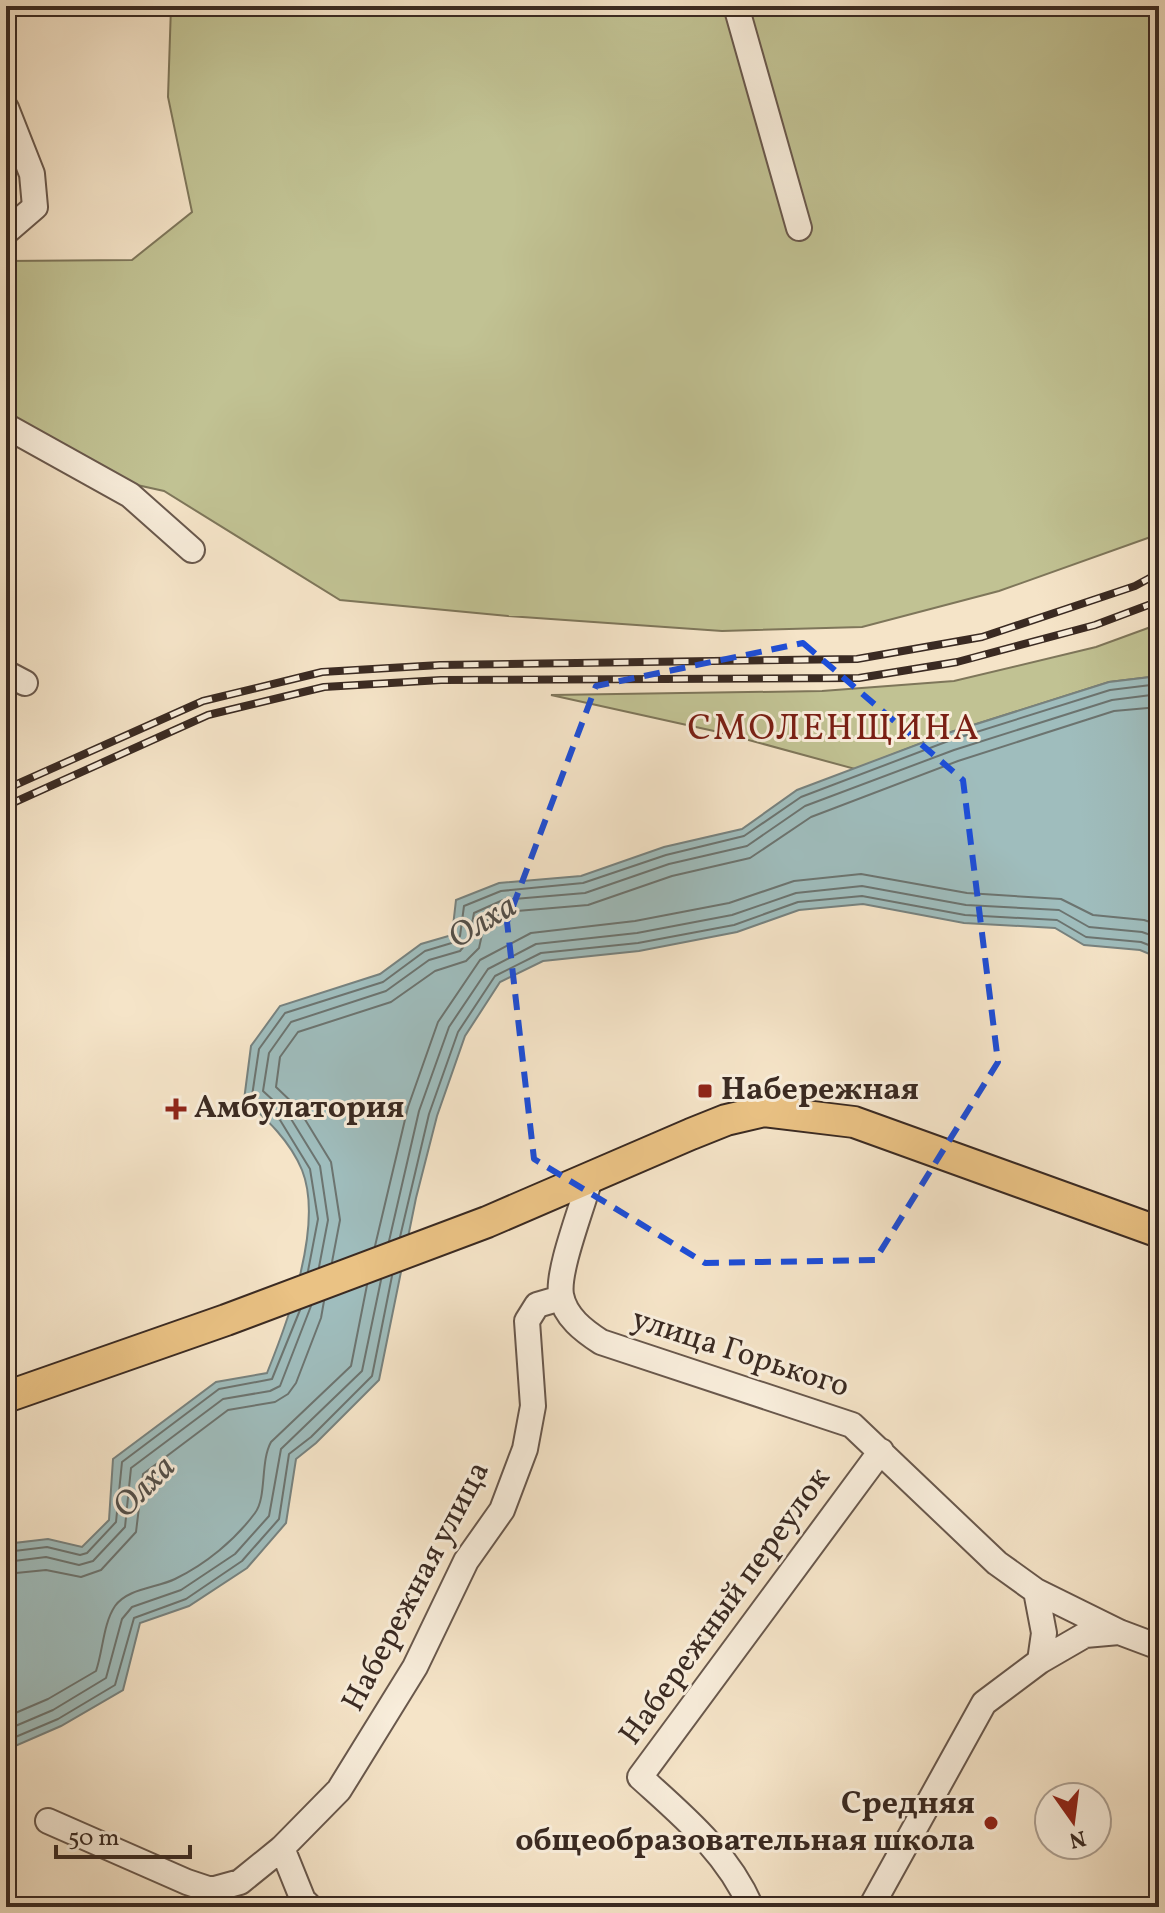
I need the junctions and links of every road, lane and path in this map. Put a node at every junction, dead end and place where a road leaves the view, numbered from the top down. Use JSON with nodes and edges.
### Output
{"nodes":[{"id":1,"x":736,"y":6,"type":"edge"},
{"id":2,"x":6,"y":108,"type":"edge"},
{"id":3,"x":799,"y":228,"type":"dead end"},
{"id":4,"x":6,"y":232,"type":"edge"},
{"id":5,"x":6,"y":426,"type":"edge"},
{"id":6,"x":192,"y":550,"type":"dead end"},
{"id":7,"x":590,"y":1178,"type":"junction"},
{"id":8,"x":1159,"y":1232,"type":"edge"},
{"id":9,"x":561,"y":1298,"type":"junction"},
{"id":10,"x":6,"y":1397,"type":"edge"},
{"id":11,"x":881,"y":1451,"type":"junction"},
{"id":12,"x":1036,"y":1591,"type":"junction"},
{"id":13,"x":1119,"y":1632,"type":"junction"},
{"id":14,"x":1159,"y":1647,"type":"edge"},
{"id":15,"x":1040,"y":1661,"type":"junction"},
{"id":16,"x":48,"y":1821,"type":"dead end"},
{"id":17,"x":282,"y":1848,"type":"junction"},
{"id":18,"x":310,"y":1907,"type":"edge"},
{"id":19,"x":751,"y":1907,"type":"edge"},
{"id":20,"x":871,"y":1907,"type":"edge"}],
"edges":[{"from":1,"to":3,"type":"street"},
{"from":2,"to":4,"type":"street"},
{"from":5,"to":6,"type":"street"},
{"from":7,"to":8,"type":"main road"},
{"from":7,"to":9,"type":"street"},
{"from":7,"to":10,"type":"main road"},
{"from":9,"to":11,"type":"street","name":"улица Горького"},
{"from":9,"to":17,"type":"street","name":"Набережная улица"},
{"from":11,"to":12,"type":"street","name":"улица Горького"},
{"from":11,"to":19,"type":"street","name":"Набережный переулок"},
{"from":12,"to":13,"type":"street","name":"улица Горького"},
{"from":12,"to":15,"type":"street"},
{"from":13,"to":14,"type":"street","name":"улица Горького"},
{"from":13,"to":15,"type":"street"},
{"from":15,"to":20,"type":"street"},
{"from":16,"to":17,"type":"street","name":"Набережная улица"},
{"from":17,"to":18,"type":"street"}]}
